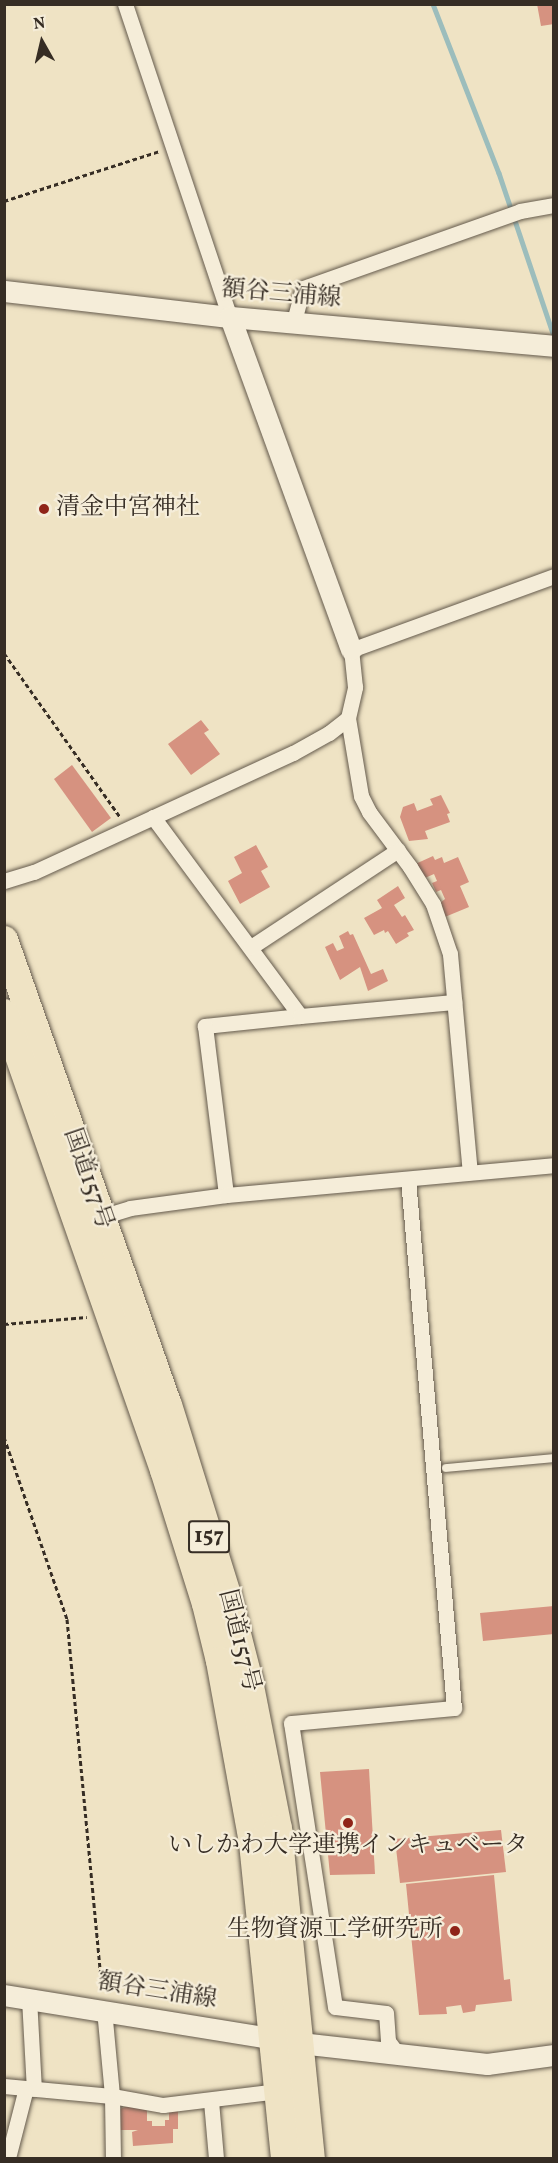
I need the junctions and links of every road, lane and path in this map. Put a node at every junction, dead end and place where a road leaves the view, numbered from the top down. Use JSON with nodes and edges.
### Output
{"nodes":[{"id":1,"x":125,"y":4,"type":"edge"},
{"id":2,"x":171,"y":147,"type":"junction"},
{"id":3,"x":4,"y":201,"type":"edge"},
{"id":4,"x":554,"y":206,"type":"edge"},
{"id":5,"x":4,"y":291,"type":"edge"},
{"id":6,"x":231,"y":317,"type":"junction"},
{"id":7,"x":294,"y":321,"type":"junction"},
{"id":8,"x":549,"y":346,"type":"edge"},
{"id":9,"x":554,"y":576,"type":"edge"},
{"id":10,"x":351,"y":650,"type":"junction"},
{"id":11,"x":4,"y":653,"type":"edge"},
{"id":12,"x":348,"y":718,"type":"junction"},
{"id":13,"x":153,"y":817,"type":"junction"},
{"id":14,"x":129,"y":828,"type":"junction"},
{"id":15,"x":398,"y":850,"type":"junction"},
{"id":16,"x":4,"y":881,"type":"edge"},
{"id":17,"x":4,"y":939,"type":"edge"},
{"id":18,"x":251,"y":947,"type":"junction"},
{"id":19,"x":454,"y":1002,"type":"junction"},
{"id":20,"x":4,"y":1013,"type":"edge"},
{"id":21,"x":300,"y":1016,"type":"junction"},
{"id":22,"x":554,"y":1165,"type":"edge"},
{"id":23,"x":470,"y":1172,"type":"junction"},
{"id":24,"x":408,"y":1179,"type":"junction"},
{"id":25,"x":225,"y":1195,"type":"junction"},
{"id":26,"x":100,"y":1217,"type":"junction"},
{"id":27,"x":110,"y":1314,"type":"junction"},
{"id":28,"x":4,"y":1324,"type":"edge"},
{"id":29,"x":4,"y":1437,"type":"edge"},
{"id":30,"x":554,"y":1458,"type":"edge"},
{"id":31,"x":446,"y":1468,"type":"dead end"},
{"id":32,"x":4,"y":1995,"type":"edge"},
{"id":33,"x":29,"y":1998,"type":"junction"},
{"id":34,"x":104,"y":2009,"type":"junction"},
{"id":35,"x":287,"y":2041,"type":"junction"},
{"id":36,"x":397,"y":2053,"type":"junction"},
{"id":37,"x":554,"y":2055,"type":"edge"},
{"id":38,"x":4,"y":2086,"type":"edge"},
{"id":39,"x":30,"y":2088,"type":"junction"},
{"id":40,"x":278,"y":2091,"type":"junction"},
{"id":41,"x":112,"y":2096,"type":"junction"},
{"id":42,"x":211,"y":2101,"type":"junction"},
{"id":43,"x":8,"y":2158,"type":"edge"},
{"id":44,"x":112,"y":2158,"type":"edge"},
{"id":45,"x":216,"y":2158,"type":"edge"},
{"id":46,"x":285,"y":2158,"type":"edge"},
{"id":47,"x":311,"y":2158,"type":"edge"}],
"edges":[{"from":1,"to":2,"type":"street"},
{"from":2,"to":3,"type":"path"},
{"from":2,"to":6,"type":"street"},
{"from":4,"to":7,"type":"street"},
{"from":5,"to":6,"type":"main road","name":"額谷三浦線"},
{"from":6,"to":7,"type":"main road","name":"額谷三浦線"},
{"from":6,"to":10,"type":"main road"},
{"from":7,"to":8,"type":"main road","name":"額谷三浦線"},
{"from":9,"to":10,"type":"street"},
{"from":10,"to":12,"type":"street"},
{"from":11,"to":14,"type":"path"},
{"from":12,"to":13,"type":"street"},
{"from":12,"to":15,"type":"street"},
{"from":13,"to":14,"type":"street"},
{"from":13,"to":18,"type":"street"},
{"from":14,"to":16,"type":"street"},
{"from":15,"to":18,"type":"street"},
{"from":15,"to":19,"type":"street"},
{"from":17,"to":26,"type":"highway","name":"国道157号","number":"157"},
{"from":18,"to":21,"type":"street"},
{"from":19,"to":21,"type":"street"},
{"from":19,"to":23,"type":"street"},
{"from":20,"to":27,"type":"highway","name":"国道157号","number":"157"},
{"from":21,"to":25,"type":"street"},
{"from":22,"to":23,"type":"street"},
{"from":23,"to":24,"type":"street"},
{"from":24,"to":25,"type":"street"},
{"from":24,"to":36,"type":"street"},
{"from":25,"to":26,"type":"street"},
{"from":26,"to":35,"type":"highway","name":"国道157号","number":"157"},
{"from":27,"to":28,"type":"path"},
{"from":27,"to":35,"type":"highway","name":"国道157号","number":"157"},
{"from":29,"to":34,"type":"path"},
{"from":30,"to":31,"type":"lane"},
{"from":32,"to":33,"type":"main road","name":"額谷三浦線"},
{"from":33,"to":34,"type":"main road","name":"額谷三浦線"},
{"from":33,"to":39,"type":"street"},
{"from":34,"to":35,"type":"main road","name":"額谷三浦線"},
{"from":34,"to":41,"type":"street"},
{"from":35,"to":36,"type":"main road","name":"額谷三浦線"},
{"from":35,"to":40,"type":"highway","name":"国道157号","number":"157"},
{"from":35,"to":47,"type":"highway","name":"国道157号","number":"157"},
{"from":36,"to":37,"type":"main road","name":"額谷三浦線"},
{"from":38,"to":39,"type":"street"},
{"from":39,"to":41,"type":"street"},
{"from":39,"to":43,"type":"street"},
{"from":40,"to":42,"type":"street"},
{"from":40,"to":46,"type":"highway","name":"国道157号","number":"157"},
{"from":41,"to":42,"type":"street"},
{"from":41,"to":44,"type":"street"},
{"from":42,"to":45,"type":"street"}]}
